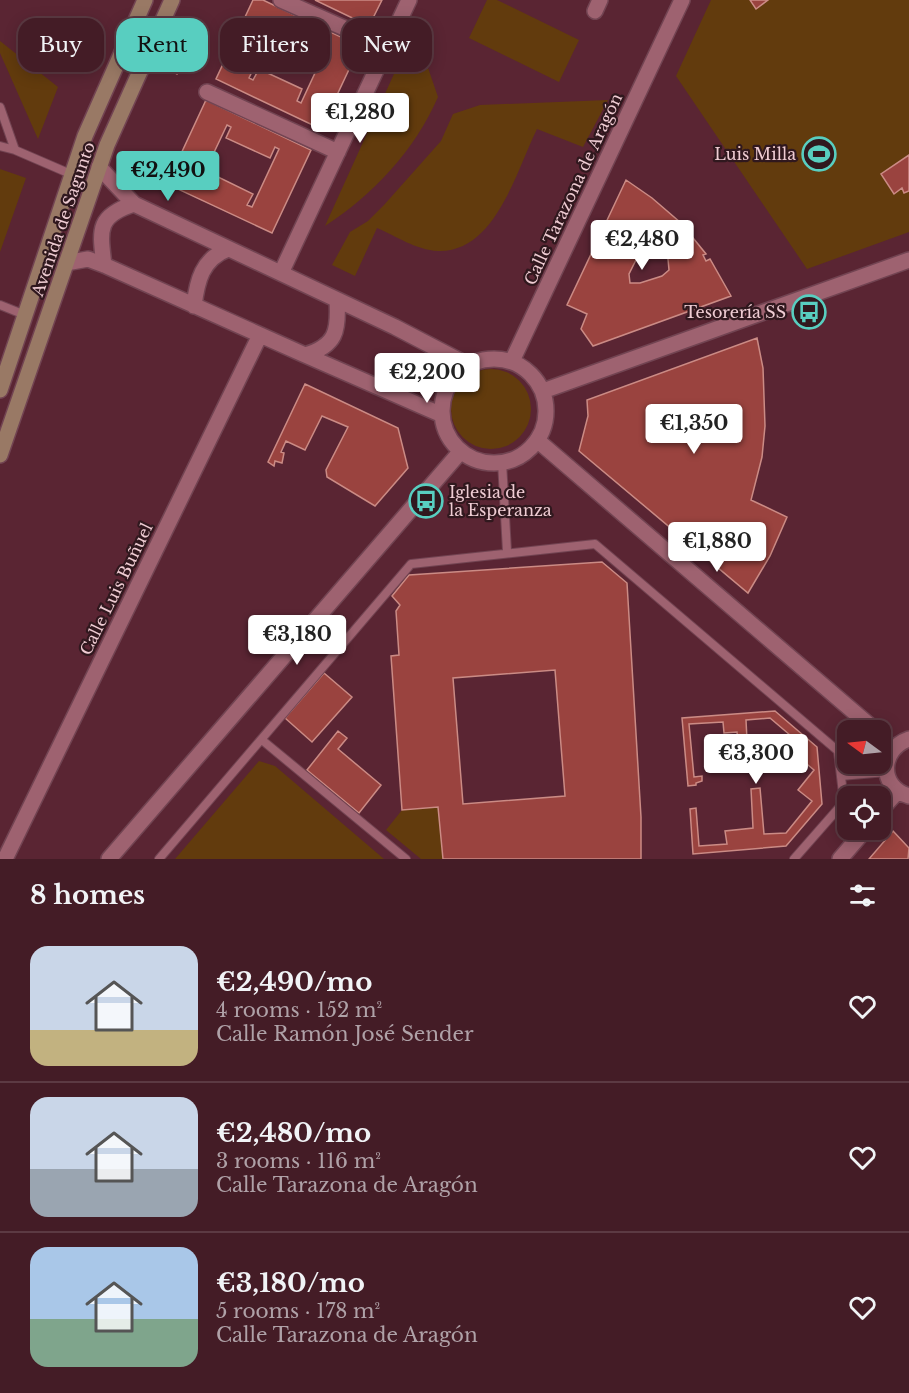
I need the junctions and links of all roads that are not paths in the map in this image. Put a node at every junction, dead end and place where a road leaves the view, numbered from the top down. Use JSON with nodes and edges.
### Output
{"nodes":[{"id":1,"x":145,"y":0,"type":"edge"},
{"id":2,"x":172,"y":0,"type":"edge"},
{"id":3,"x":281,"y":0,"type":"edge"},
{"id":4,"x":409,"y":0,"type":"edge"},
{"id":5,"x":682,"y":0,"type":"edge"},
{"id":6,"x":401,"y":18,"type":"edge"},
{"id":7,"x":342,"y":27,"type":"edge"},
{"id":8,"x":375,"y":72,"type":"edge"},
{"id":9,"x":207,"y":92,"type":"dead end"},
{"id":10,"x":0,"y":107,"type":"edge"},
{"id":11,"x":0,"y":146,"type":"edge"},
{"id":12,"x":15,"y":150,"type":"junction"},
{"id":13,"x":338,"y":152,"type":"junction"},
{"id":14,"x":99,"y":167,"type":"junction"},
{"id":15,"x":73,"y":175,"type":"junction"},
{"id":16,"x":134,"y":204,"type":"junction"},
{"id":17,"x":228,"y":249,"type":"junction"},
{"id":18,"x":909,"y":260,"type":"edge"},
{"id":19,"x":66,"y":263,"type":"junction"},
{"id":20,"x":104,"y":265,"type":"junction"},
{"id":21,"x":281,"y":273,"type":"junction"},
{"id":22,"x":337,"y":300,"type":"junction"},
{"id":23,"x":0,"y":305,"type":"edge"},
{"id":24,"x":194,"y":306,"type":"junction"},
{"id":25,"x":25,"y":315,"type":"junction"},
{"id":26,"x":260,"y":335,"type":"junction"},
{"id":27,"x":305,"y":355,"type":"junction"},
{"id":28,"x":512,"y":362,"type":"junction"},
{"id":29,"x":468,"y":365,"type":"junction"},
{"id":30,"x":0,"y":390,"type":"edge"},
{"id":31,"x":543,"y":392,"type":"junction"},
{"id":32,"x":442,"y":415,"type":"junction"},
{"id":33,"x":537,"y":440,"type":"junction"},
{"id":34,"x":460,"y":451,"type":"junction"},
{"id":35,"x":0,"y":454,"type":"edge"},
{"id":36,"x":502,"y":462,"type":"junction"},
{"id":37,"x":507,"y":551,"type":"junction"},
{"id":38,"x":863,"y":720,"type":"edge"},
{"id":39,"x":909,"y":739,"type":"edge"},
{"id":40,"x":262,"y":740,"type":"junction"},
{"id":41,"x":891,"y":744,"type":"edge"},
{"id":42,"x":894,"y":747,"type":"junction"},
{"id":43,"x":891,"y":753,"type":"edge"},
{"id":44,"x":864,"y":774,"type":"edge"},
{"id":45,"x":888,"y":774,"type":"edge"},
{"id":46,"x":841,"y":776,"type":"junction"},
{"id":47,"x":903,"y":794,"type":"edge"},
{"id":48,"x":856,"y":840,"type":"edge"},
{"id":49,"x":5,"y":859,"type":"edge"},
{"id":50,"x":109,"y":859,"type":"edge"},
{"id":51,"x":159,"y":859,"type":"edge"},
{"id":52,"x":406,"y":859,"type":"edge"},
{"id":53,"x":794,"y":859,"type":"edge"},
{"id":54,"x":840,"y":859,"type":"edge"}],
"edges":[{"from":1,"to":15,"type":"main road","name":"Avenida de Sagunto"},
{"from":2,"to":14,"type":"main road","name":"Avenida de Sagunto"},
{"from":3,"to":7,"type":"street"},
{"from":4,"to":6,"type":"street"},
{"from":5,"to":28,"type":"street","name":"Calle Tarazona de Aragón"},
{"from":8,"to":13,"type":"street"},
{"from":9,"to":13,"type":"street"},
{"from":10,"to":12,"type":"lane"},
{"from":11,"to":12,"type":"lane"},
{"from":12,"to":15,"type":"lane"},
{"from":13,"to":21,"type":"street"},
{"from":14,"to":16,"type":"street"},
{"from":14,"to":19,"type":"main road","name":"Avenida de Sagunto"},
{"from":15,"to":25,"type":"main road","name":"Avenida de Sagunto"},
{"from":16,"to":17,"type":"street"},
{"from":16,"to":20,"type":"street"},
{"from":17,"to":21,"type":"street"},
{"from":17,"to":24,"type":"street"},
{"from":18,"to":31,"type":"street"},
{"from":19,"to":20,"type":"street"},
{"from":19,"to":35,"type":"main road","name":"Avenida de Sagunto"},
{"from":20,"to":24,"type":"street"},
{"from":21,"to":22,"type":"street"},
{"from":22,"to":27,"type":"street"},
{"from":22,"to":29,"type":"street"},
{"from":23,"to":25,"type":"lane"},
{"from":24,"to":26,"type":"street"},
{"from":25,"to":30,"type":"main road","name":"Avenida de Sagunto"},
{"from":26,"to":27,"type":"street"},
{"from":26,"to":49,"type":"street","name":"Calle Luis Buñuel"},
{"from":27,"to":32,"type":"street"},
{"from":28,"to":29,"type":"street"},
{"from":28,"to":31,"type":"street"},
{"from":29,"to":32,"type":"street"},
{"from":31,"to":33,"type":"street"},
{"from":32,"to":34,"type":"street"},
{"from":33,"to":36,"type":"street"},
{"from":33,"to":38,"type":"street"},
{"from":34,"to":36,"type":"street"},
{"from":34,"to":50,"type":"street"},
{"from":36,"to":37,"type":"lane"},
{"from":37,"to":40,"type":"lane"},
{"from":37,"to":46,"type":"lane"},
{"from":39,"to":42,"type":"street"},
{"from":40,"to":51,"type":"lane"},
{"from":40,"to":52,"type":"lane"},
{"from":41,"to":42,"type":"street"},
{"from":42,"to":43,"type":"street"},
{"from":44,"to":46,"type":"lane"},
{"from":45,"to":47,"type":"street"},
{"from":46,"to":53,"type":"lane"},
{"from":48,"to":54,"type":"street"}]}
